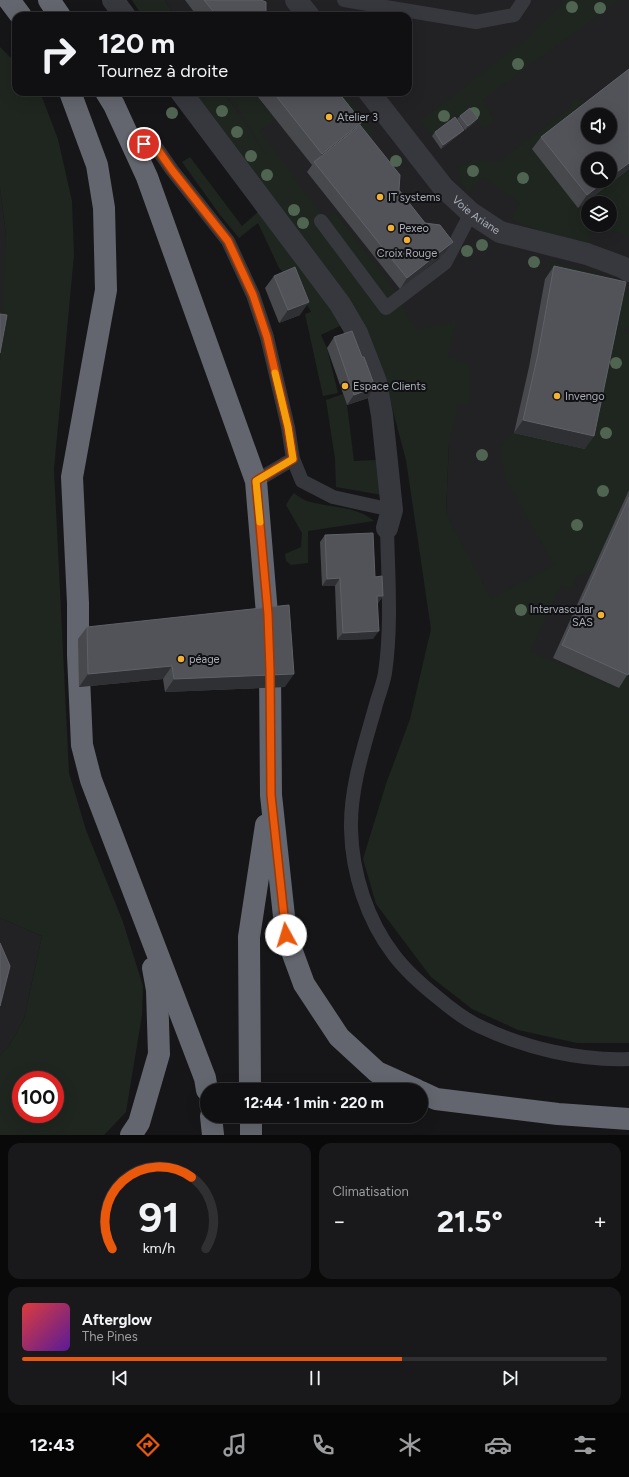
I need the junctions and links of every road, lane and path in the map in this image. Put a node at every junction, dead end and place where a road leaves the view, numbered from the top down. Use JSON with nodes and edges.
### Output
{"nodes":[{"id":1,"x":9,"y":0,"type":"edge"},
{"id":2,"x":50,"y":0,"type":"edge"},
{"id":3,"x":113,"y":0,"type":"edge"},
{"id":4,"x":296,"y":0,"type":"edge"},
{"id":5,"x":344,"y":0,"type":"edge"},
{"id":6,"x":524,"y":0,"type":"edge"},
{"id":7,"x":18,"y":12,"type":"edge"},
{"id":8,"x":58,"y":12,"type":"edge"},
{"id":9,"x":122,"y":12,"type":"edge"},
{"id":10,"x":306,"y":12,"type":"edge"},
{"id":11,"x":71,"y":96,"type":"edge"},
{"id":12,"x":108,"y":96,"type":"edge"},
{"id":13,"x":184,"y":96,"type":"edge"},
{"id":14,"x":371,"y":96,"type":"edge"},
{"id":15,"x":131,"y":142,"type":"junction"},
{"id":16,"x":471,"y":213,"type":"junction"},
{"id":17,"x":321,"y":221,"type":"dead end"},
{"id":18,"x":629,"y":271,"type":"edge"},
{"id":19,"x":293,"y":459,"type":"junction"},
{"id":20,"x":256,"y":481,"type":"junction"},
{"id":21,"x":389,"y":519,"type":"junction"},
{"id":22,"x":271,"y":795,"type":"junction"},
{"id":23,"x":146,"y":924,"type":"junction"},
{"id":24,"x":629,"y":1059,"type":"edge"},
{"id":25,"x":206,"y":1083,"type":"edge"},
{"id":26,"x":250,"y":1083,"type":"edge"},
{"id":27,"x":401,"y":1083,"type":"edge"},
{"id":28,"x":428,"y":1095,"type":"edge"},
{"id":29,"x":629,"y":1119,"type":"edge"},
{"id":30,"x":212,"y":1123,"type":"edge"},
{"id":31,"x":251,"y":1123,"type":"edge"},
{"id":32,"x":131,"y":1135,"type":"edge"},
{"id":33,"x":213,"y":1135,"type":"edge"},
{"id":34,"x":251,"y":1135,"type":"edge"}],
"edges":[{"from":1,"to":7,"type":"highway"},
{"from":2,"to":8,"type":"highway"},
{"from":3,"to":9,"type":"street"},
{"from":4,"to":10,"type":"street"},
{"from":5,"to":6,"type":"lane"},
{"from":11,"to":23,"type":"highway"},
{"from":12,"to":15,"type":"highway"},
{"from":13,"to":21,"type":"street"},
{"from":14,"to":16,"type":"street","name":"Voie Ariane"},
{"from":15,"to":19,"type":"lane"},
{"from":15,"to":20,"type":"highway"},
{"from":16,"to":17,"type":"lane"},
{"from":16,"to":18,"type":"street","name":"Voie Ariane"},
{"from":19,"to":20,"type":"lane"},
{"from":19,"to":21,"type":"lane"},
{"from":20,"to":22,"type":"highway"},
{"from":21,"to":24,"type":"lane"},
{"from":22,"to":26,"type":"highway"},
{"from":22,"to":27,"type":"highway"},
{"from":23,"to":25,"type":"highway"},
{"from":23,"to":32,"type":"highway"},
{"from":28,"to":29,"type":"highway"},
{"from":30,"to":33,"type":"highway"},
{"from":31,"to":34,"type":"highway"}]}
